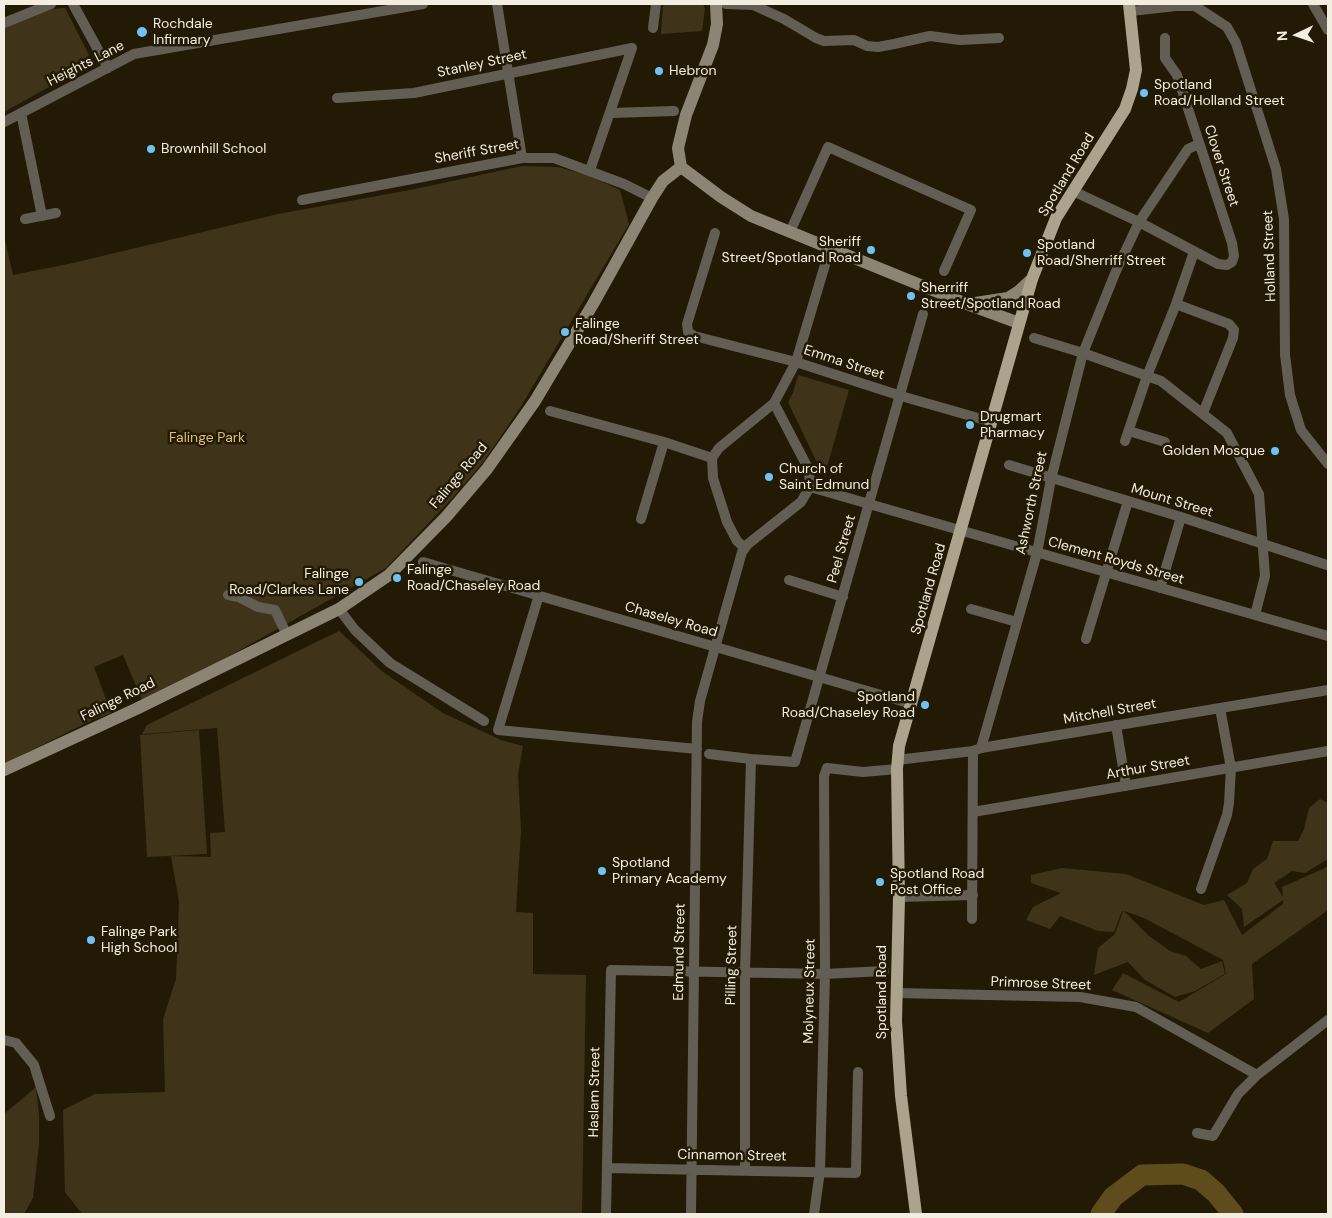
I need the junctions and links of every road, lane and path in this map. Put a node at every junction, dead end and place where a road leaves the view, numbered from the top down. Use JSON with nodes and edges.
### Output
{"nodes":[{"id":1,"x":51,"y":4,"type":"edge"},
{"id":2,"x":73,"y":4,"type":"edge"},
{"id":3,"x":423,"y":4,"type":"edge"},
{"id":4,"x":497,"y":4,"type":"edge"},
{"id":5,"x":656,"y":4,"type":"edge"},
{"id":6,"x":716,"y":4,"type":"edge"},
{"id":7,"x":726,"y":4,"type":"edge"},
{"id":8,"x":1313,"y":4,"type":"edge"},
{"id":9,"x":753,"y":5,"type":"edge"},
{"id":10,"x":1195,"y":5,"type":"edge"},
{"id":11,"x":1130,"y":8,"type":"edge"},
{"id":12,"x":4,"y":23,"type":"edge"},
{"id":13,"x":653,"y":28,"type":"dead end"},
{"id":14,"x":1328,"y":30,"type":"edge"},
{"id":15,"x":999,"y":38,"type":"dead end"},
{"id":16,"x":1165,"y":38,"type":"dead end"},
{"id":17,"x":108,"y":68,"type":"junction"},
{"id":18,"x":508,"y":72,"type":"junction"},
{"id":19,"x":337,"y":98,"type":"dead end"},
{"id":20,"x":674,"y":111,"type":"dead end"},
{"id":21,"x":611,"y":112,"type":"junction"},
{"id":22,"x":21,"y":113,"type":"junction"},
{"id":23,"x":4,"y":122,"type":"edge"},
{"id":24,"x":1199,"y":144,"type":"junction"},
{"id":25,"x":522,"y":158,"type":"junction"},
{"id":26,"x":681,"y":167,"type":"junction"},
{"id":27,"x":590,"y":170,"type":"junction"},
{"id":28,"x":1073,"y":191,"type":"junction"},
{"id":29,"x":652,"y":198,"type":"junction"},
{"id":30,"x":302,"y":200,"type":"dead end"},
{"id":31,"x":56,"y":213,"type":"dead end"},
{"id":32,"x":42,"y":216,"type":"junction"},
{"id":33,"x":25,"y":219,"type":"dead end"},
{"id":34,"x":1139,"y":222,"type":"junction"},
{"id":35,"x":790,"y":232,"type":"junction"},
{"id":36,"x":715,"y":233,"type":"dead end"},
{"id":37,"x":830,"y":248,"type":"junction"},
{"id":38,"x":1194,"y":252,"type":"junction"},
{"id":39,"x":944,"y":271,"type":"dead end"},
{"id":40,"x":1032,"y":279,"type":"junction"},
{"id":41,"x":967,"y":304,"type":"junction"},
{"id":42,"x":1176,"y":304,"type":"junction"},
{"id":43,"x":923,"y":314,"type":"dead end"},
{"id":44,"x":1019,"y":323,"type":"junction"},
{"id":45,"x":1034,"y":338,"type":"dead end"},
{"id":46,"x":1083,"y":353,"type":"junction"},
{"id":47,"x":796,"y":362,"type":"junction"},
{"id":48,"x":1147,"y":376,"type":"junction"},
{"id":49,"x":901,"y":396,"type":"junction"},
{"id":50,"x":774,"y":403,"type":"junction"},
{"id":51,"x":550,"y":411,"type":"dead end"},
{"id":52,"x":1203,"y":413,"type":"junction"},
{"id":53,"x":992,"y":422,"type":"junction"},
{"id":54,"x":1129,"y":430,"type":"junction"},
{"id":55,"x":1126,"y":441,"type":"dead end"},
{"id":56,"x":664,"y":442,"type":"junction"},
{"id":57,"x":1165,"y":442,"type":"dead end"},
{"id":58,"x":712,"y":458,"type":"junction"},
{"id":59,"x":1327,"y":459,"type":"edge"},
{"id":60,"x":1009,"y":465,"type":"dead end"},
{"id":61,"x":1050,"y":478,"type":"junction"},
{"id":62,"x":810,"y":488,"type":"junction"},
{"id":63,"x":1128,"y":501,"type":"junction"},
{"id":64,"x":869,"y":504,"type":"junction"},
{"id":65,"x":1181,"y":517,"type":"junction"},
{"id":66,"x":641,"y":519,"type":"dead end"},
{"id":67,"x":961,"y":532,"type":"junction"},
{"id":68,"x":1263,"y":544,"type":"junction"},
{"id":69,"x":745,"y":548,"type":"junction"},
{"id":70,"x":1037,"y":553,"type":"junction"},
{"id":71,"x":423,"y":562,"type":"dead end"},
{"id":72,"x":1327,"y":565,"type":"edge"},
{"id":73,"x":1106,"y":573,"type":"junction"},
{"id":74,"x":789,"y":580,"type":"dead end"},
{"id":75,"x":1160,"y":588,"type":"junction"},
{"id":76,"x":228,"y":595,"type":"dead end"},
{"id":77,"x":539,"y":595,"type":"junction"},
{"id":78,"x":843,"y":597,"type":"junction"},
{"id":79,"x":339,"y":609,"type":"junction"},
{"id":80,"x":971,"y":609,"type":"dead end"},
{"id":81,"x":1255,"y":615,"type":"junction"},
{"id":82,"x":1017,"y":622,"type":"junction"},
{"id":83,"x":287,"y":634,"type":"junction"},
{"id":84,"x":1328,"y":636,"type":"edge"},
{"id":85,"x":1086,"y":639,"type":"dead end"},
{"id":86,"x":716,"y":647,"type":"junction"},
{"id":87,"x":819,"y":677,"type":"junction"},
{"id":88,"x":1328,"y":690,"type":"edge"},
{"id":89,"x":912,"y":704,"type":"junction"},
{"id":90,"x":1220,"y":708,"type":"junction"},
{"id":91,"x":484,"y":721,"type":"dead end"},
{"id":92,"x":1116,"y":725,"type":"junction"},
{"id":93,"x":977,"y":749,"type":"junction"},
{"id":94,"x":696,"y":750,"type":"junction"},
{"id":95,"x":1328,"y":751,"type":"edge"},
{"id":96,"x":709,"y":754,"type":"dead end"},
{"id":97,"x":751,"y":759,"type":"junction"},
{"id":98,"x":897,"y":765,"type":"junction"},
{"id":99,"x":827,"y":768,"type":"joint"},
{"id":100,"x":1231,"y":768,"type":"junction"},
{"id":101,"x":4,"y":770,"type":"edge"},
{"id":102,"x":1126,"y":786,"type":"junction"},
{"id":103,"x":973,"y":812,"type":"junction"},
{"id":104,"x":1201,"y":889,"type":"dead end"},
{"id":105,"x":973,"y":895,"type":"junction"},
{"id":106,"x":899,"y":897,"type":"junction"},
{"id":107,"x":972,"y":918,"type":"dead end"},
{"id":108,"x":694,"y":971,"type":"junction"},
{"id":109,"x":884,"y":971,"type":"dead end"},
{"id":110,"x":746,"y":972,"type":"junction"},
{"id":111,"x":824,"y":974,"type":"junction"},
{"id":112,"x":896,"y":993,"type":"junction"},
{"id":113,"x":1328,"y":1020,"type":"edge"},
{"id":114,"x":4,"y":1040,"type":"edge"},
{"id":115,"x":858,"y":1072,"type":"dead end"},
{"id":116,"x":1257,"y":1075,"type":"junction"},
{"id":117,"x":50,"y":1116,"type":"dead end"},
{"id":118,"x":1197,"y":1133,"type":"dead end"},
{"id":119,"x":607,"y":1168,"type":"junction"},
{"id":120,"x":691,"y":1170,"type":"junction"},
{"id":121,"x":744,"y":1170,"type":"junction"},
{"id":122,"x":820,"y":1171,"type":"junction"},
{"id":123,"x":606,"y":1214,"type":"edge"},
{"id":124,"x":691,"y":1214,"type":"edge"},
{"id":125,"x":814,"y":1214,"type":"edge"},
{"id":126,"x":916,"y":1214,"type":"edge"}],
"edges":[{"from":1,"to":12,"type":"street"},
{"from":2,"to":17,"type":"street"},
{"from":3,"to":17,"type":"street","name":"Heights Lane"},
{"from":4,"to":18,"type":"street"},
{"from":5,"to":13,"type":"street"},
{"from":6,"to":26,"type":"main road"},
{"from":7,"to":9,"type":"street"},
{"from":8,"to":14,"type":"street"},
{"from":9,"to":15,"type":"street"},
{"from":10,"to":11,"type":"street","name":"Holland Street"},
{"from":10,"to":59,"type":"street","name":"Holland Street"},
{"from":11,"to":28,"type":"main road","name":"Spotland Road"},
{"from":16,"to":24,"type":"street","name":"Clover Street"},
{"from":17,"to":22,"type":"street","name":"Heights Lane"},
{"from":18,"to":19,"type":"street","name":"Stanley Street"},
{"from":18,"to":21,"type":"street","name":"Stanley Street"},
{"from":18,"to":25,"type":"street"},
{"from":20,"to":21,"type":"street"},
{"from":21,"to":27,"type":"street"},
{"from":22,"to":23,"type":"street","name":"Heights Lane"},
{"from":22,"to":32,"type":"street"},
{"from":24,"to":34,"type":"street","name":"Ashworth Street"},
{"from":24,"to":38,"type":"street","name":"Clover Street"},
{"from":25,"to":27,"type":"street","name":"Sheriff Street"},
{"from":25,"to":30,"type":"street","name":"Sheriff Street"},
{"from":26,"to":29,"type":"main road","name":"Falinge Road"},
{"from":26,"to":35,"type":"main road"},
{"from":27,"to":29,"type":"street","name":"Sheriff Street"},
{"from":28,"to":34,"type":"street"},
{"from":28,"to":40,"type":"main road","name":"Spotland Road"},
{"from":29,"to":79,"type":"main road","name":"Falinge Road"},
{"from":31,"to":32,"type":"street"},
{"from":32,"to":33,"type":"street"},
{"from":34,"to":38,"type":"street"},
{"from":34,"to":46,"type":"street","name":"Ashworth Street"},
{"from":35,"to":37,"type":"main road"},
{"from":35,"to":39,"type":"street"},
{"from":36,"to":47,"type":"street","name":"Emma Street"},
{"from":37,"to":41,"type":"main road"},
{"from":37,"to":47,"type":"street"},
{"from":38,"to":42,"type":"street"},
{"from":40,"to":41,"type":"main road"},
{"from":40,"to":44,"type":"main road","name":"Spotland Road"},
{"from":41,"to":44,"type":"main road"},
{"from":42,"to":48,"type":"street"},
{"from":42,"to":52,"type":"street"},
{"from":43,"to":49,"type":"street","name":"Peel Street"},
{"from":44,"to":53,"type":"main road","name":"Spotland Road"},
{"from":45,"to":46,"type":"street"},
{"from":46,"to":48,"type":"street"},
{"from":46,"to":61,"type":"street","name":"Ashworth Street"},
{"from":47,"to":49,"type":"street","name":"Emma Street"},
{"from":47,"to":50,"type":"street"},
{"from":48,"to":52,"type":"street"},
{"from":48,"to":54,"type":"street"},
{"from":49,"to":53,"type":"street","name":"Emma Street"},
{"from":49,"to":64,"type":"street","name":"Peel Street"},
{"from":50,"to":58,"type":"street"},
{"from":50,"to":62,"type":"street"},
{"from":51,"to":56,"type":"street"},
{"from":52,"to":68,"type":"street"},
{"from":53,"to":67,"type":"main road","name":"Spotland Road"},
{"from":54,"to":55,"type":"street"},
{"from":54,"to":57,"type":"street"},
{"from":56,"to":58,"type":"street"},
{"from":56,"to":66,"type":"street"},
{"from":58,"to":69,"type":"street"},
{"from":60,"to":61,"type":"street","name":"Mount Street"},
{"from":61,"to":63,"type":"street","name":"Mount Street"},
{"from":61,"to":70,"type":"street","name":"Ashworth Street"},
{"from":62,"to":64,"type":"street","name":"Clement Royds Street"},
{"from":62,"to":69,"type":"street"},
{"from":63,"to":65,"type":"street","name":"Mount Street"},
{"from":63,"to":73,"type":"street"},
{"from":64,"to":67,"type":"street","name":"Clement Royds Street"},
{"from":64,"to":78,"type":"street","name":"Peel Street"},
{"from":65,"to":68,"type":"street","name":"Mount Street"},
{"from":65,"to":75,"type":"street"},
{"from":67,"to":70,"type":"street","name":"Clement Royds Street"},
{"from":67,"to":89,"type":"main road","name":"Spotland Road"},
{"from":68,"to":72,"type":"street","name":"Mount Street"},
{"from":68,"to":81,"type":"street"},
{"from":69,"to":86,"type":"street","name":"Edmund Street"},
{"from":70,"to":73,"type":"street","name":"Clement Royds Street"},
{"from":70,"to":82,"type":"street","name":"Ashworth Street"},
{"from":71,"to":77,"type":"street","name":"Chaseley Road"},
{"from":73,"to":75,"type":"street","name":"Clement Royds Street"},
{"from":73,"to":85,"type":"street"},
{"from":74,"to":78,"type":"street"},
{"from":75,"to":81,"type":"street","name":"Clement Royds Street"},
{"from":76,"to":83,"type":"street"},
{"from":77,"to":86,"type":"street","name":"Chaseley Road"},
{"from":77,"to":94,"type":"street"},
{"from":78,"to":87,"type":"street","name":"Peel Street"},
{"from":79,"to":83,"type":"main road","name":"Falinge Road"},
{"from":79,"to":91,"type":"street"},
{"from":80,"to":82,"type":"street"},
{"from":81,"to":84,"type":"street","name":"Clement Royds Street"},
{"from":82,"to":93,"type":"street","name":"Ashworth Street"},
{"from":83,"to":101,"type":"main road","name":"Falinge Road"},
{"from":86,"to":87,"type":"street","name":"Chaseley Road"},
{"from":86,"to":94,"type":"street","name":"Edmund Street"},
{"from":87,"to":89,"type":"street","name":"Chaseley Road"},
{"from":87,"to":97,"type":"street","name":"Peel Street"},
{"from":88,"to":90,"type":"street","name":"Mitchell Street"},
{"from":89,"to":98,"type":"main road","name":"Spotland Road"},
{"from":90,"to":92,"type":"street","name":"Mitchell Street"},
{"from":90,"to":100,"type":"street"},
{"from":92,"to":93,"type":"street","name":"Mitchell Street"},
{"from":92,"to":102,"type":"street"},
{"from":93,"to":98,"type":"street","name":"Mitchell Street"},
{"from":93,"to":103,"type":"street","name":"Ashworth Street"},
{"from":94,"to":108,"type":"street","name":"Edmund Street"},
{"from":95,"to":100,"type":"street","name":"Arthur Street"},
{"from":96,"to":97,"type":"street"},
{"from":97,"to":110,"type":"street","name":"Pilling Street"},
{"from":98,"to":99,"type":"street","name":"Mitchell Street"},
{"from":98,"to":106,"type":"main road","name":"Spotland Road"},
{"from":99,"to":111,"type":"street","name":"Molyneux Street"},
{"from":100,"to":102,"type":"street","name":"Arthur Street"},
{"from":100,"to":104,"type":"street"},
{"from":102,"to":103,"type":"street","name":"Arthur Street"},
{"from":103,"to":105,"type":"street","name":"Ashworth Street"},
{"from":105,"to":106,"type":"street"},
{"from":105,"to":107,"type":"street","name":"Ashworth Street"},
{"from":106,"to":112,"type":"main road","name":"Spotland Road"},
{"from":108,"to":110,"type":"street"},
{"from":108,"to":119,"type":"street","name":"Haslam Street"},
{"from":108,"to":120,"type":"street","name":"Edmund Street"},
{"from":109,"to":111,"type":"street"},
{"from":110,"to":111,"type":"street"},
{"from":110,"to":121,"type":"street","name":"Pilling Street"},
{"from":111,"to":122,"type":"street","name":"Molyneux Street"},
{"from":112,"to":116,"type":"street","name":"Primrose Street"},
{"from":112,"to":126,"type":"main road","name":"Spotland Road"},
{"from":113,"to":116,"type":"street"},
{"from":114,"to":117,"type":"street"},
{"from":115,"to":122,"type":"street","name":"Cinnamon Street"},
{"from":116,"to":118,"type":"street"},
{"from":119,"to":120,"type":"street","name":"Cinnamon Street"},
{"from":119,"to":123,"type":"street","name":"Haslam Street"},
{"from":120,"to":121,"type":"street","name":"Cinnamon Street"},
{"from":120,"to":124,"type":"street","name":"Edmund Street"},
{"from":121,"to":122,"type":"street","name":"Cinnamon Street"},
{"from":122,"to":125,"type":"street","name":"Molyneux Street"}]}
